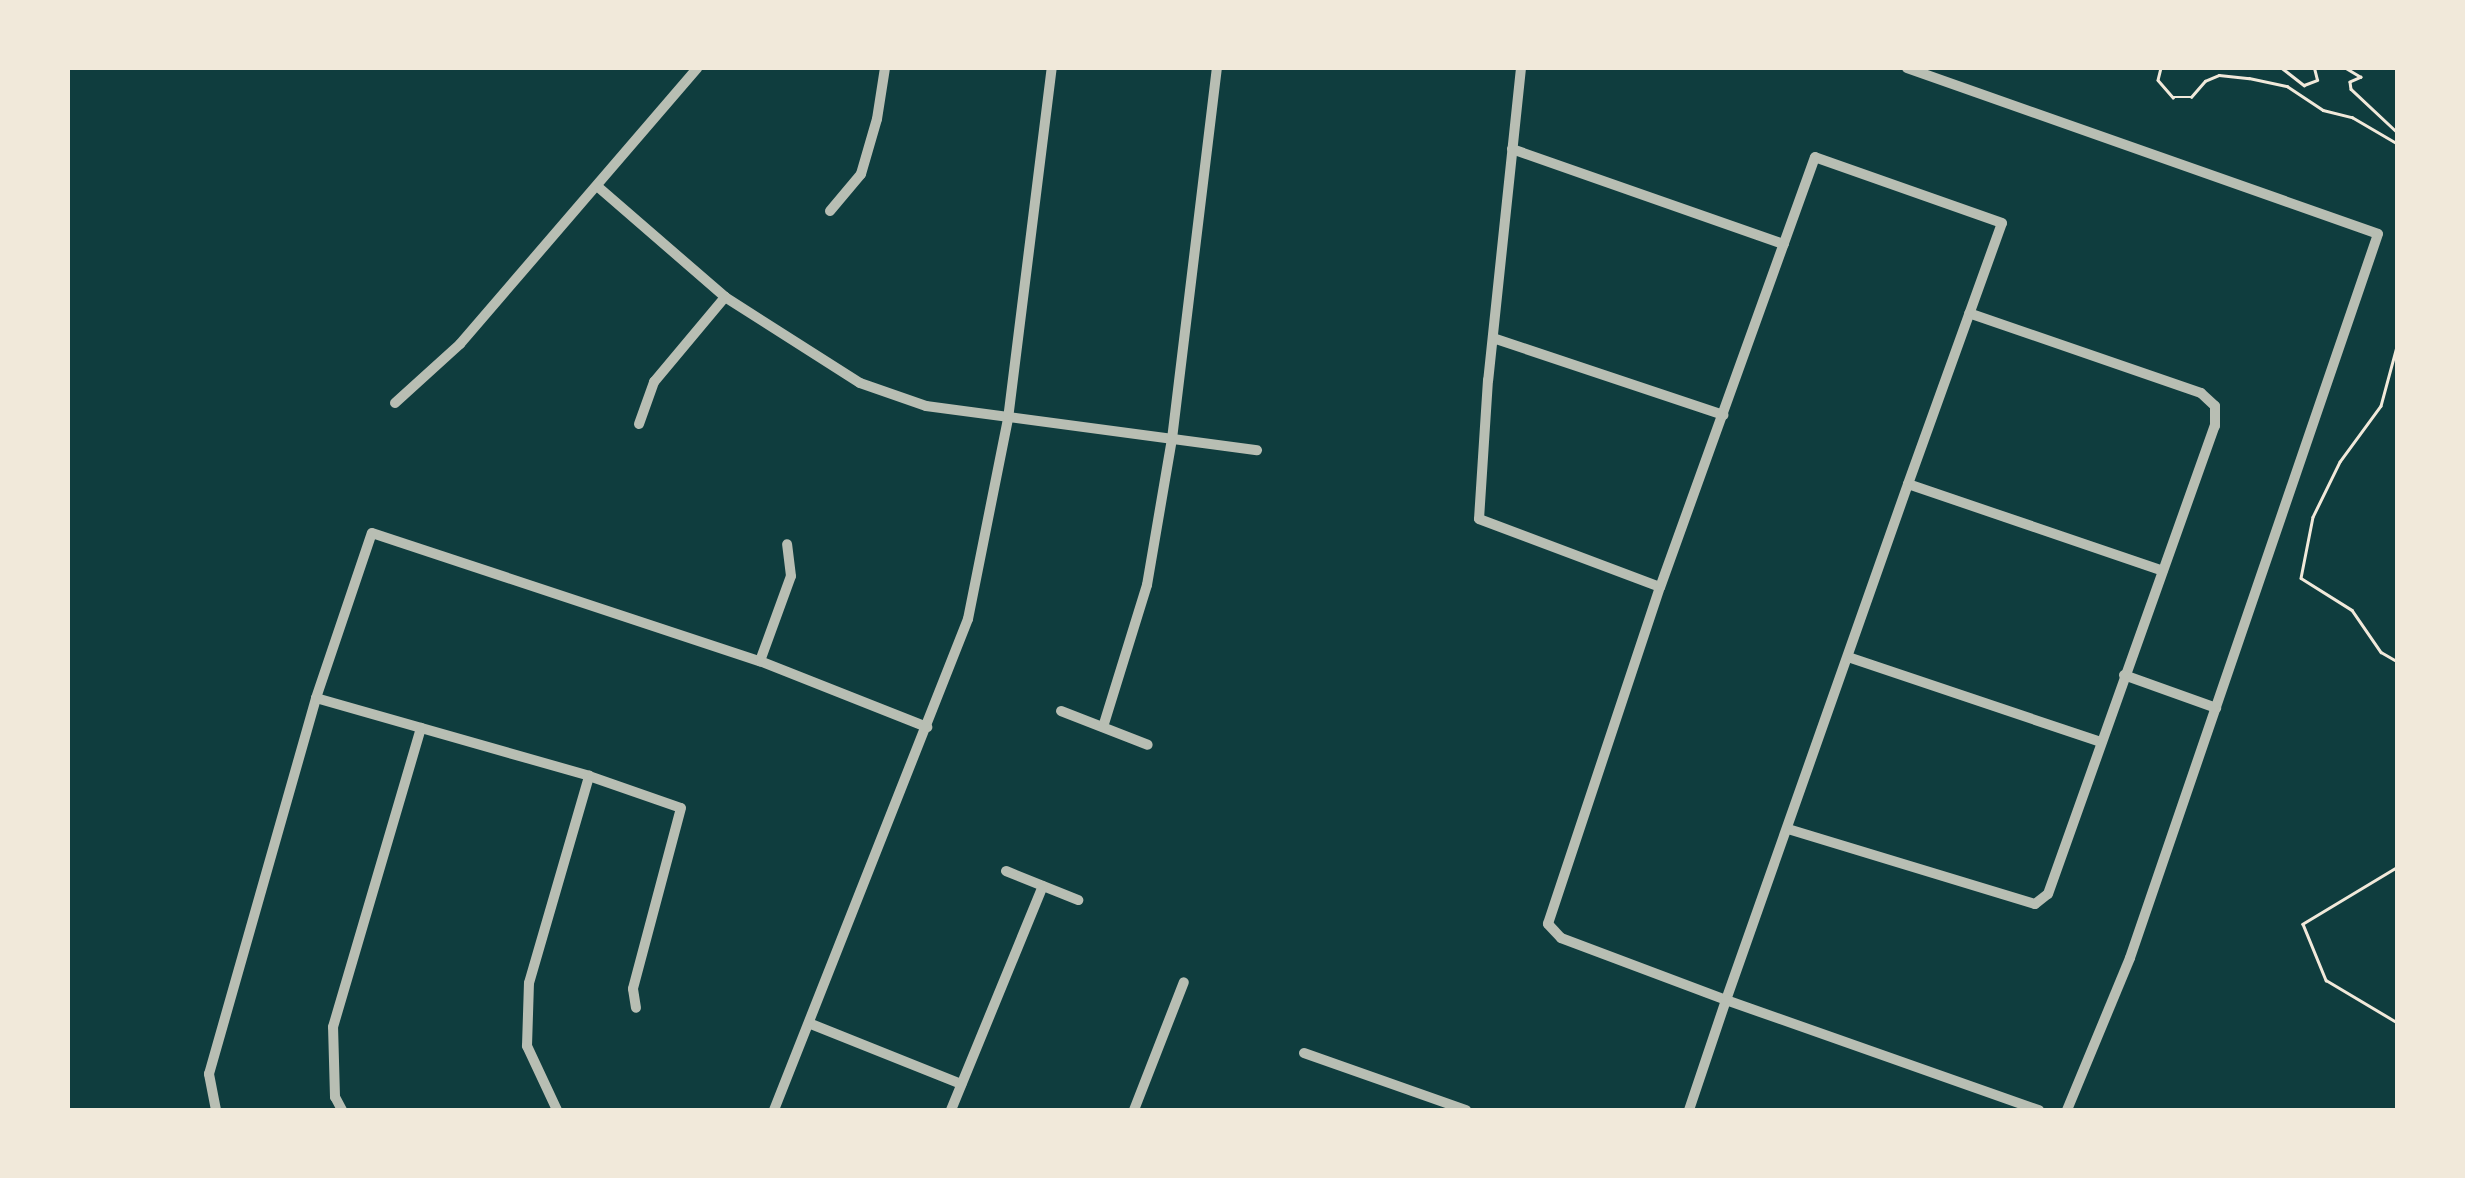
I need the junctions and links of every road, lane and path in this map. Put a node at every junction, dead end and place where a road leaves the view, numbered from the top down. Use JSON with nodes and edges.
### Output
{"nodes":[{"id":1,"x":697,"y":68,"type":"edge"},
{"id":2,"x":884,"y":68,"type":"edge"},
{"id":3,"x":1052,"y":68,"type":"edge"},
{"id":4,"x":1217,"y":68,"type":"edge"},
{"id":5,"x":1522,"y":68,"type":"edge"},
{"id":6,"x":1907,"y":68,"type":"edge"},
{"id":7,"x":2161,"y":68,"type":"edge"},
{"id":8,"x":2282,"y":68,"type":"edge"},
{"id":9,"x":2314,"y":68,"type":"edge"},
{"id":10,"x":2346,"y":68,"type":"edge"},
{"id":11,"x":2398,"y":133,"type":"edge"},
{"id":12,"x":2398,"y":144,"type":"edge"},
{"id":13,"x":1512,"y":149,"type":"junction"},
{"id":14,"x":597,"y":186,"type":"junction"},
{"id":15,"x":830,"y":211,"type":"dead end"},
{"id":16,"x":1784,"y":244,"type":"junction"},
{"id":17,"x":725,"y":297,"type":"junction"},
{"id":18,"x":1969,"y":313,"type":"junction"},
{"id":19,"x":1494,"y":338,"type":"junction"},
{"id":20,"x":2398,"y":343,"type":"edge"},
{"id":21,"x":395,"y":403,"type":"dead end"},
{"id":22,"x":1722,"y":415,"type":"junction"},
{"id":23,"x":1008,"y":420,"type":"junction"},
{"id":24,"x":638,"y":424,"type":"dead end"},
{"id":25,"x":1172,"y":439,"type":"junction"},
{"id":26,"x":1257,"y":450,"type":"dead end"},
{"id":27,"x":1908,"y":484,"type":"junction"},
{"id":28,"x":787,"y":544,"type":"dead end"},
{"id":29,"x":2163,"y":571,"type":"junction"},
{"id":30,"x":1660,"y":587,"type":"junction"},
{"id":31,"x":1848,"y":657,"type":"junction"},
{"id":32,"x":760,"y":661,"type":"junction"},
{"id":33,"x":2398,"y":662,"type":"edge"},
{"id":34,"x":2124,"y":674,"type":"junction"},
{"id":35,"x":316,"y":698,"type":"junction"},
{"id":36,"x":2216,"y":708,"type":"junction"},
{"id":37,"x":1062,"y":711,"type":"dead end"},
{"id":38,"x":927,"y":727,"type":"junction"},
{"id":39,"x":1104,"y":727,"type":"junction"},
{"id":40,"x":421,"y":728,"type":"junction"},
{"id":41,"x":2100,"y":742,"type":"junction"},
{"id":42,"x":1148,"y":745,"type":"dead end"},
{"id":43,"x":589,"y":776,"type":"junction"},
{"id":44,"x":1788,"y":828,"type":"junction"},
{"id":45,"x":2398,"y":866,"type":"edge"},
{"id":46,"x":1006,"y":871,"type":"dead end"},
{"id":47,"x":1043,"y":886,"type":"junction"},
{"id":48,"x":1078,"y":900,"type":"dead end"},
{"id":49,"x":1184,"y":982,"type":"dead end"},
{"id":50,"x":1726,"y":1000,"type":"junction"},
{"id":51,"x":636,"y":1008,"type":"dead end"},
{"id":52,"x":2398,"y":1023,"type":"edge"},
{"id":53,"x":811,"y":1024,"type":"junction"},
{"id":54,"x":1304,"y":1053,"type":"dead end"},
{"id":55,"x":962,"y":1084,"type":"junction"},
{"id":56,"x":216,"y":1110,"type":"edge"},
{"id":57,"x":342,"y":1110,"type":"edge"},
{"id":58,"x":556,"y":1110,"type":"edge"},
{"id":59,"x":774,"y":1110,"type":"edge"},
{"id":60,"x":951,"y":1110,"type":"edge"},
{"id":61,"x":1134,"y":1110,"type":"edge"},
{"id":62,"x":1466,"y":1110,"type":"edge"},
{"id":63,"x":1689,"y":1110,"type":"edge"},
{"id":64,"x":2039,"y":1110,"type":"edge"},
{"id":65,"x":2067,"y":1110,"type":"edge"}],
"edges":[{"from":1,"to":14,"type":"street"},
{"from":2,"to":15,"type":"street"},
{"from":3,"to":23,"type":"street"},
{"from":4,"to":25,"type":"street"},
{"from":5,"to":13,"type":"street"},
{"from":6,"to":36,"type":"street"},
{"from":7,"to":12,"type":"path"},
{"from":8,"to":9,"type":"path"},
{"from":10,"to":11,"type":"path"},
{"from":13,"to":16,"type":"street"},
{"from":13,"to":19,"type":"street"},
{"from":14,"to":17,"type":"street"},
{"from":14,"to":21,"type":"street"},
{"from":16,"to":18,"type":"street"},
{"from":16,"to":22,"type":"street"},
{"from":17,"to":23,"type":"street"},
{"from":17,"to":24,"type":"street"},
{"from":18,"to":27,"type":"street"},
{"from":18,"to":29,"type":"street"},
{"from":19,"to":22,"type":"street"},
{"from":19,"to":30,"type":"street"},
{"from":20,"to":33,"type":"path"},
{"from":22,"to":30,"type":"street"},
{"from":23,"to":25,"type":"street"},
{"from":23,"to":38,"type":"street"},
{"from":25,"to":26,"type":"street"},
{"from":25,"to":39,"type":"street"},
{"from":27,"to":29,"type":"street"},
{"from":27,"to":31,"type":"street"},
{"from":28,"to":32,"type":"street"},
{"from":29,"to":34,"type":"street"},
{"from":30,"to":50,"type":"street"},
{"from":31,"to":41,"type":"street"},
{"from":31,"to":44,"type":"street"},
{"from":32,"to":35,"type":"street"},
{"from":32,"to":38,"type":"street"},
{"from":34,"to":36,"type":"street"},
{"from":34,"to":41,"type":"street"},
{"from":35,"to":40,"type":"street"},
{"from":35,"to":56,"type":"street"},
{"from":36,"to":65,"type":"street"},
{"from":37,"to":39,"type":"street"},
{"from":38,"to":53,"type":"street"},
{"from":39,"to":42,"type":"street"},
{"from":40,"to":43,"type":"street"},
{"from":40,"to":57,"type":"street"},
{"from":41,"to":44,"type":"street"},
{"from":43,"to":51,"type":"street"},
{"from":43,"to":58,"type":"street"},
{"from":44,"to":50,"type":"street"},
{"from":45,"to":52,"type":"path"},
{"from":46,"to":47,"type":"street"},
{"from":47,"to":48,"type":"street"},
{"from":47,"to":55,"type":"street"},
{"from":49,"to":61,"type":"street"},
{"from":50,"to":63,"type":"street"},
{"from":50,"to":64,"type":"street"},
{"from":53,"to":55,"type":"street"},
{"from":53,"to":59,"type":"street"},
{"from":54,"to":62,"type":"street"},
{"from":55,"to":60,"type":"street"}]}
